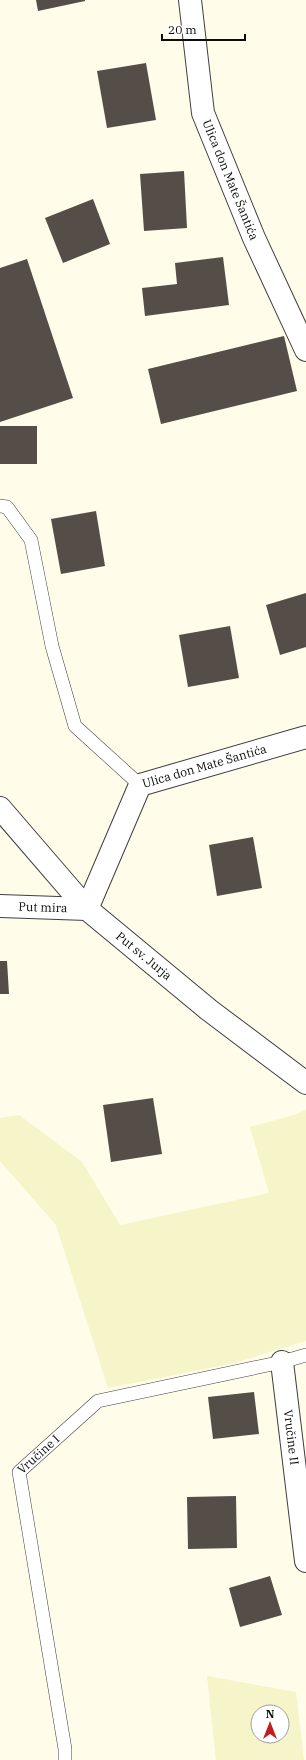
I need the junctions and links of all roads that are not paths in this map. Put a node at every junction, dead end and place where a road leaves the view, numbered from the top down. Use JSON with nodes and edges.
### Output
{"nodes":[{"id":1,"x":190,"y":0,"type":"edge"},
{"id":2,"x":306,"y":350,"type":"edge"},
{"id":3,"x":0,"y":506,"type":"edge"},
{"id":4,"x":306,"y":737,"type":"edge"},
{"id":5,"x":140,"y":785,"type":"junction"},
{"id":6,"x":0,"y":808,"type":"edge"},
{"id":7,"x":0,"y":906,"type":"edge"},
{"id":8,"x":87,"y":909,"type":"junction"},
{"id":9,"x":306,"y":1083,"type":"edge"},
{"id":10,"x":306,"y":1355,"type":"edge"},
{"id":11,"x":282,"y":1362,"type":"junction"},
{"id":12,"x":306,"y":1561,"type":"edge"},
{"id":13,"x":64,"y":1760,"type":"edge"}],
"edges":[{"from":1,"to":2,"type":"street","name":"Ulica don Mate Šantića"},
{"from":3,"to":5,"type":"lane"},
{"from":4,"to":5,"type":"street","name":"Ulica don Mate Šantića"},
{"from":5,"to":8,"type":"street","name":"Ulica don Mate Šantića"},
{"from":6,"to":8,"type":"street","name":"Put sv. Jurja"},
{"from":7,"to":8,"type":"street","name":"Put mira"},
{"from":8,"to":9,"type":"street","name":"Put sv. Jurja"},
{"from":10,"to":11,"type":"lane","name":"Vručine I"},
{"from":11,"to":12,"type":"street","name":"Vručine II"},
{"from":11,"to":13,"type":"lane","name":"Vručine I"}]}
